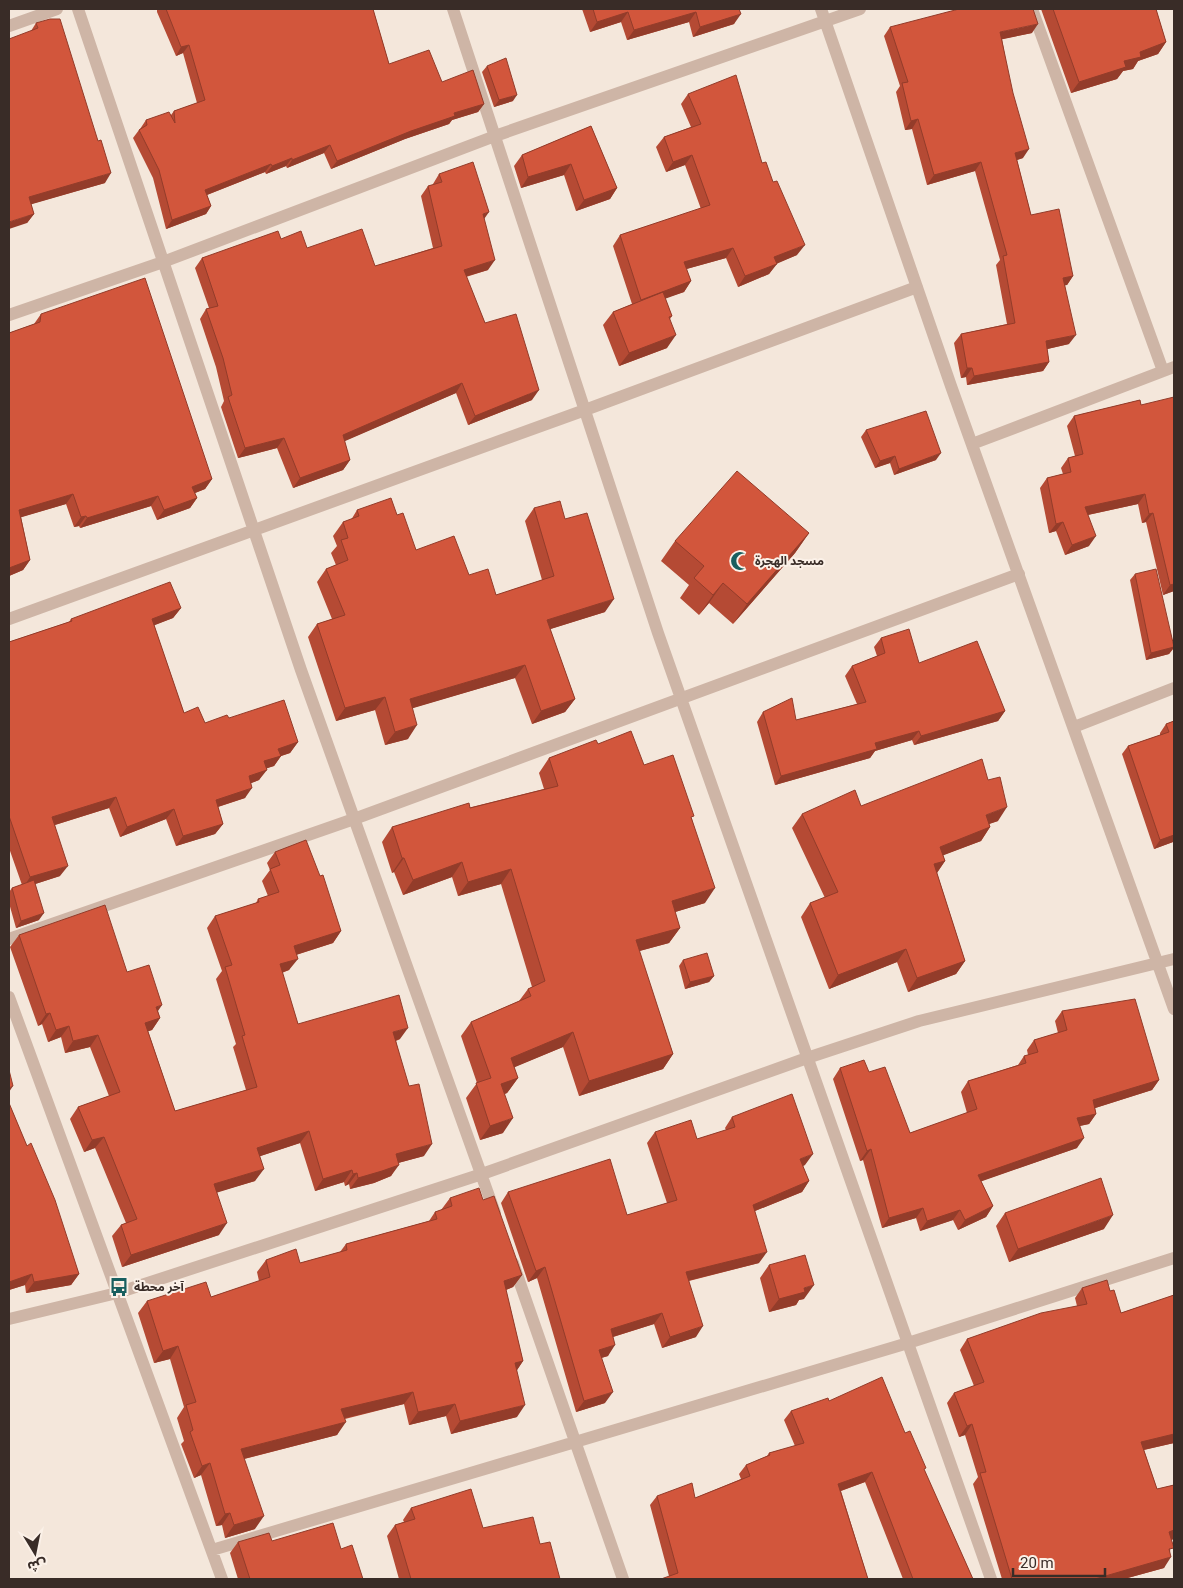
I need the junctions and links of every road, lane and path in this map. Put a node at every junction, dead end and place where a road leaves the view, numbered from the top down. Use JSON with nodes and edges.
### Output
{"nodes":[{"id":1,"x":57,"y":9,"type":"edge"},
{"id":2,"x":78,"y":9,"type":"edge"},
{"id":3,"x":453,"y":9,"type":"edge"},
{"id":4,"x":860,"y":9,"type":"edge"},
{"id":5,"x":1032,"y":9,"type":"edge"},
{"id":6,"x":823,"y":15,"type":"edge"},
{"id":7,"x":9,"y":26,"type":"edge"},
{"id":8,"x":495,"y":136,"type":"junction"},
{"id":9,"x":163,"y":262,"type":"junction"},
{"id":10,"x":916,"y":287,"type":"junction"},
{"id":11,"x":9,"y":315,"type":"edge"},
{"id":12,"x":1169,"y":369,"type":"edge"},
{"id":13,"x":585,"y":410,"type":"junction"},
{"id":14,"x":972,"y":444,"type":"junction"},
{"id":15,"x":253,"y":530,"type":"junction"},
{"id":16,"x":1019,"y":574,"type":"junction"},
{"id":17,"x":9,"y":619,"type":"edge"},
{"id":18,"x":1174,"y":688,"type":"edge"},
{"id":19,"x":682,"y":699,"type":"junction"},
{"id":20,"x":1074,"y":727,"type":"junction"},
{"id":21,"x":354,"y":819,"type":"junction"},
{"id":22,"x":9,"y":938,"type":"edge"},
{"id":23,"x":1174,"y":959,"type":"edge"},
{"id":24,"x":1159,"y":962,"type":"junction"},
{"id":25,"x":9,"y":997,"type":"edge"},
{"id":26,"x":1174,"y":1009,"type":"edge"},
{"id":27,"x":807,"y":1058,"type":"junction"},
{"id":28,"x":482,"y":1174,"type":"junction"},
{"id":29,"x":498,"y":1221,"type":"edge"},
{"id":30,"x":508,"y":1248,"type":"edge"},
{"id":31,"x":1174,"y":1258,"type":"edge"},
{"id":32,"x":117,"y":1293,"type":"junction"},
{"id":33,"x":9,"y":1320,"type":"edge"},
{"id":34,"x":908,"y":1343,"type":"junction"},
{"id":35,"x":576,"y":1442,"type":"junction"},
{"id":36,"x":212,"y":1550,"type":"junction"},
{"id":37,"x":222,"y":1579,"type":"edge"},
{"id":38,"x":623,"y":1579,"type":"edge"},
{"id":39,"x":991,"y":1579,"type":"edge"}],
"edges":[{"from":1,"to":7,"type":"street"},
{"from":2,"to":9,"type":"street"},
{"from":3,"to":8,"type":"street"},
{"from":4,"to":6,"type":"street"},
{"from":5,"to":12,"type":"street"},
{"from":6,"to":8,"type":"street"},
{"from":6,"to":10,"type":"street"},
{"from":8,"to":9,"type":"street"},
{"from":8,"to":13,"type":"street"},
{"from":9,"to":11,"type":"street"},
{"from":9,"to":15,"type":"street"},
{"from":10,"to":13,"type":"street"},
{"from":10,"to":14,"type":"street"},
{"from":12,"to":14,"type":"street"},
{"from":13,"to":15,"type":"street"},
{"from":13,"to":19,"type":"street"},
{"from":14,"to":16,"type":"street"},
{"from":15,"to":17,"type":"street"},
{"from":15,"to":21,"type":"street"},
{"from":16,"to":19,"type":"street"},
{"from":16,"to":20,"type":"street"},
{"from":18,"to":20,"type":"street"},
{"from":19,"to":21,"type":"street"},
{"from":19,"to":27,"type":"street"},
{"from":20,"to":24,"type":"street"},
{"from":21,"to":22,"type":"street"},
{"from":21,"to":28,"type":"street"},
{"from":23,"to":24,"type":"street"},
{"from":24,"to":26,"type":"street"},
{"from":24,"to":27,"type":"street"},
{"from":25,"to":32,"type":"street"},
{"from":27,"to":28,"type":"street"},
{"from":27,"to":34,"type":"street"},
{"from":28,"to":29,"type":"street"},
{"from":28,"to":32,"type":"street"},
{"from":30,"to":35,"type":"street"},
{"from":31,"to":34,"type":"street"},
{"from":32,"to":33,"type":"street"},
{"from":32,"to":36,"type":"street"},
{"from":34,"to":35,"type":"street"},
{"from":34,"to":39,"type":"street"},
{"from":35,"to":36,"type":"street"},
{"from":35,"to":38,"type":"street"},
{"from":36,"to":37,"type":"street"}]}
